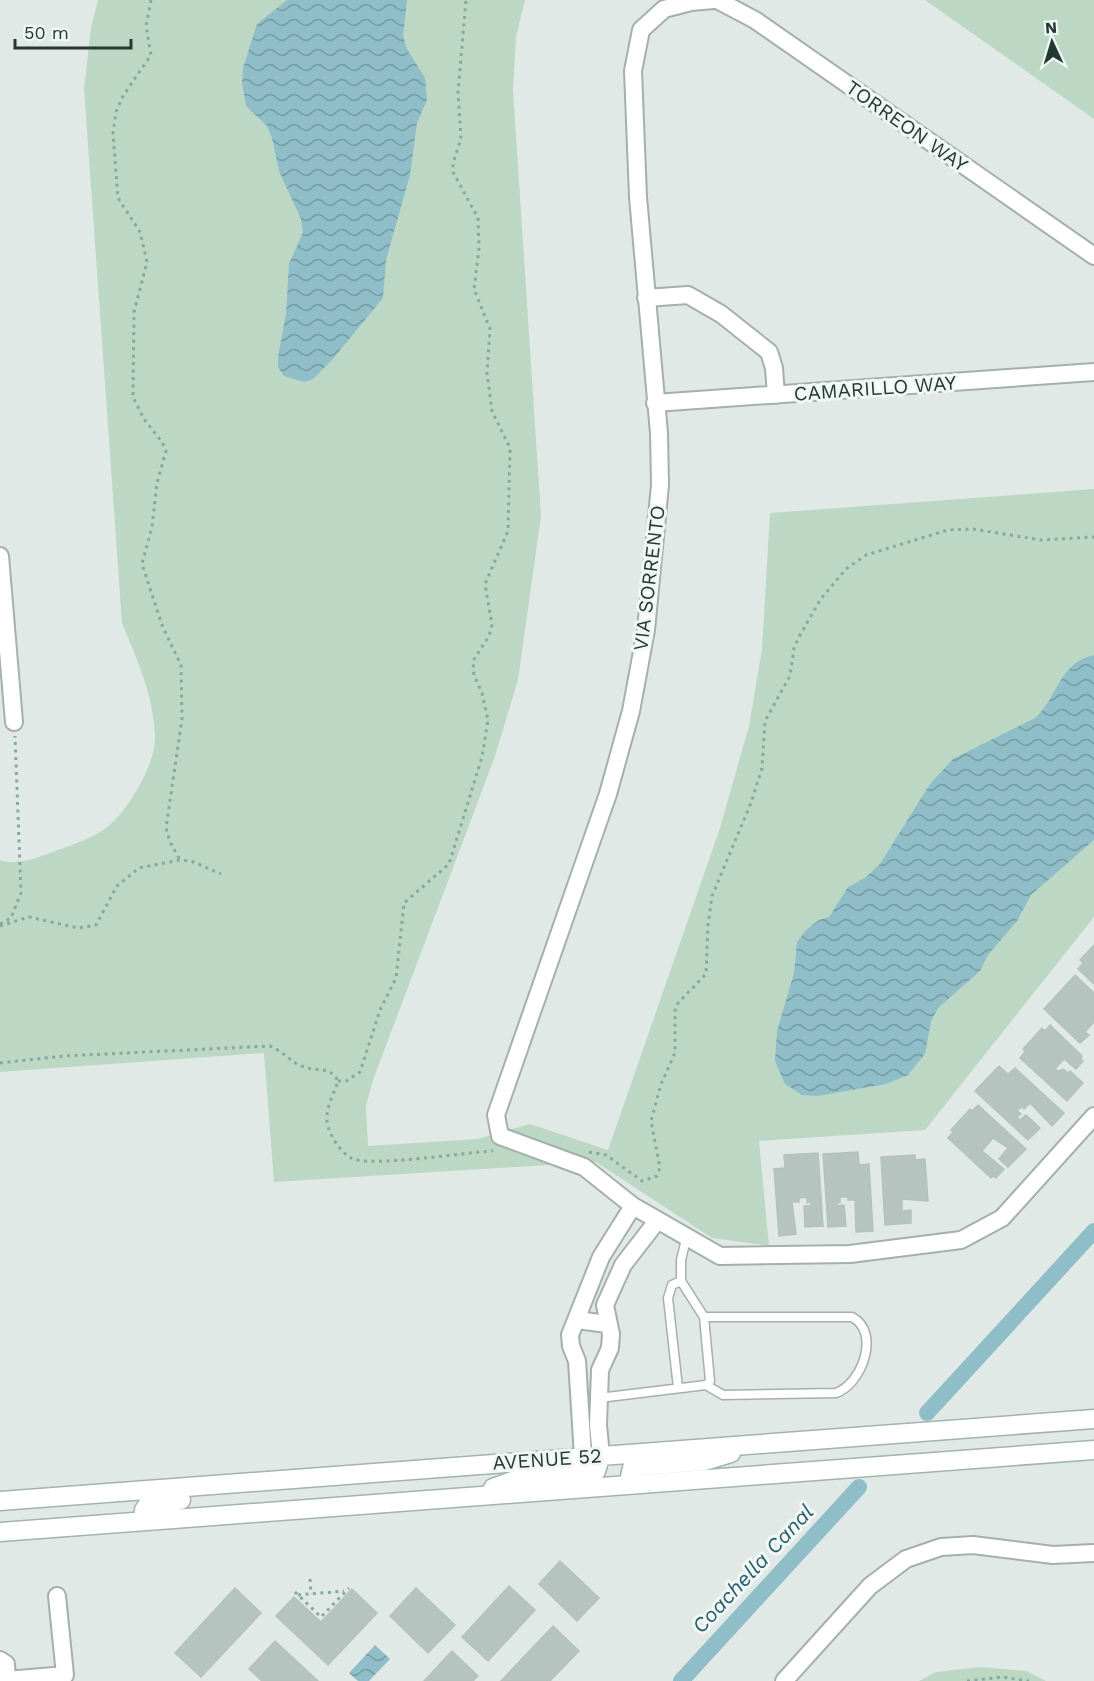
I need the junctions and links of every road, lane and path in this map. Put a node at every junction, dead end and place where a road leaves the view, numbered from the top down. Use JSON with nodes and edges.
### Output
{"nodes":[{"id":1,"x":151,"y":0,"type":"edge"},
{"id":2,"x":466,"y":0,"type":"edge"},
{"id":3,"x":716,"y":0,"type":"edge"},
{"id":4,"x":664,"y":9,"type":"joint"},
{"id":5,"x":1094,"y":256,"type":"edge"},
{"id":6,"x":646,"y":298,"type":"junction"},
{"id":7,"x":1094,"y":372,"type":"edge"},
{"id":8,"x":776,"y":394,"type":"junction"},
{"id":9,"x":655,"y":403,"type":"junction"},
{"id":10,"x":1094,"y":537,"type":"edge"},
{"id":11,"x":0,"y":556,"type":"edge"},
{"id":12,"x":14,"y":722,"type":"joint"},
{"id":13,"x":180,"y":860,"type":"junction"},
{"id":14,"x":221,"y":874,"type":"dead end"},
{"id":15,"x":0,"y":925,"type":"edge"},
{"id":16,"x":0,"y":1064,"type":"edge"},
{"id":17,"x":338,"y":1081,"type":"junction"},
{"id":18,"x":1094,"y":1116,"type":"edge"},
{"id":19,"x":499,"y":1143,"type":"junction"},
{"id":20,"x":579,"y":1151,"type":"dead end"},
{"id":21,"x":633,"y":1206,"type":"junction"},
{"id":22,"x":657,"y":1221,"type":"junction"},
{"id":23,"x":687,"y":1235,"type":"junction"},
{"id":24,"x":681,"y":1281,"type":"junction"},
{"id":25,"x":704,"y":1317,"type":"junction"},
{"id":26,"x":578,"y":1320,"type":"junction"},
{"id":27,"x":607,"y":1324,"type":"junction"},
{"id":28,"x":706,"y":1385,"type":"junction"},
{"id":29,"x":678,"y":1388,"type":"junction"},
{"id":30,"x":599,"y":1398,"type":"junction"},
{"id":31,"x":1094,"y":1419,"type":"edge"},
{"id":32,"x":768,"y":1443,"type":"junction"},
{"id":33,"x":1094,"y":1454,"type":"edge"},
{"id":34,"x":592,"y":1456,"type":"junction"},
{"id":35,"x":273,"y":1481,"type":"junction"},
{"id":36,"x":628,"y":1485,"type":"junction"},
{"id":37,"x":468,"y":1496,"type":"junction"},
{"id":38,"x":0,"y":1501,"type":"edge"},
{"id":39,"x":143,"y":1521,"type":"junction"},
{"id":40,"x":0,"y":1532,"type":"edge"},
{"id":41,"x":1094,"y":1553,"type":"edge"},
{"id":42,"x":310,"y":1579,"type":"dead end"},
{"id":43,"x":311,"y":1594,"type":"junction"},
{"id":44,"x":57,"y":1596,"type":"dead end"},
{"id":45,"x":0,"y":1660,"type":"edge"},
{"id":46,"x":7,"y":1680,"type":"edge"},
{"id":47,"x":784,"y":1681,"type":"edge"},
{"id":48,"x":967,"y":1681,"type":"edge"},
{"id":49,"x":1029,"y":1681,"type":"edge"}],
"edges":[{"from":1,"to":13,"type":"path"},
{"from":2,"to":17,"type":"path"},
{"from":3,"to":4,"type":"street","name":"TORREON WAY"},
{"from":3,"to":5,"type":"street","name":"TORREON WAY"},
{"from":4,"to":6,"type":"street","name":"VIA SORRENTO"},
{"from":6,"to":8,"type":"street"},
{"from":6,"to":9,"type":"street","name":"VIA SORRENTO"},
{"from":7,"to":8,"type":"street","name":"CAMARILLO WAY"},
{"from":8,"to":9,"type":"street","name":"CAMARILLO WAY"},
{"from":9,"to":19,"type":"street","name":"VIA SORRENTO"},
{"from":10,"to":20,"type":"path"},
{"from":11,"to":12,"type":"street"},
{"from":12,"to":15,"type":"path"},
{"from":13,"to":14,"type":"path"},
{"from":13,"to":15,"type":"path"},
{"from":16,"to":17,"type":"path"},
{"from":17,"to":19,"type":"path"},
{"from":18,"to":23,"type":"street"},
{"from":19,"to":21,"type":"street"},
{"from":21,"to":22,"type":"street"},
{"from":21,"to":26,"type":"street"},
{"from":22,"to":23,"type":"street"},
{"from":22,"to":27,"type":"street"},
{"from":23,"to":24,"type":"lane"},
{"from":24,"to":25,"type":"lane"},
{"from":24,"to":29,"type":"lane"},
{"from":25,"to":28,"type":"lane"},
{"from":25,"to":28,"type":"lane"},
{"from":26,"to":27,"type":"street"},
{"from":26,"to":34,"type":"street"},
{"from":27,"to":30,"type":"street"},
{"from":28,"to":29,"type":"lane"},
{"from":29,"to":30,"type":"lane"},
{"from":30,"to":34,"type":"street"},
{"from":31,"to":32,"type":"main road","name":"AVENUE 52"},
{"from":32,"to":34,"type":"main road","name":"AVENUE 52"},
{"from":32,"to":36,"type":"main road"},
{"from":33,"to":36,"type":"main road","name":"AVENUE 52"},
{"from":34,"to":35,"type":"main road","name":"AVENUE 52"},
{"from":34,"to":37,"type":"main road"},
{"from":35,"to":38,"type":"main road","name":"AVENUE 52"},
{"from":35,"to":39,"type":"main road"},
{"from":36,"to":37,"type":"main road","name":"AVENUE 52"},
{"from":37,"to":39,"type":"main road","name":"AVENUE 52"},
{"from":39,"to":40,"type":"main road","name":"AVENUE 52"},
{"from":41,"to":47,"type":"street"},
{"from":42,"to":43,"type":"path"},
{"from":43,"to":43,"type":"path"},
{"from":44,"to":46,"type":"street"},
{"from":45,"to":46,"type":"street"},
{"from":48,"to":49,"type":"path"}]}
